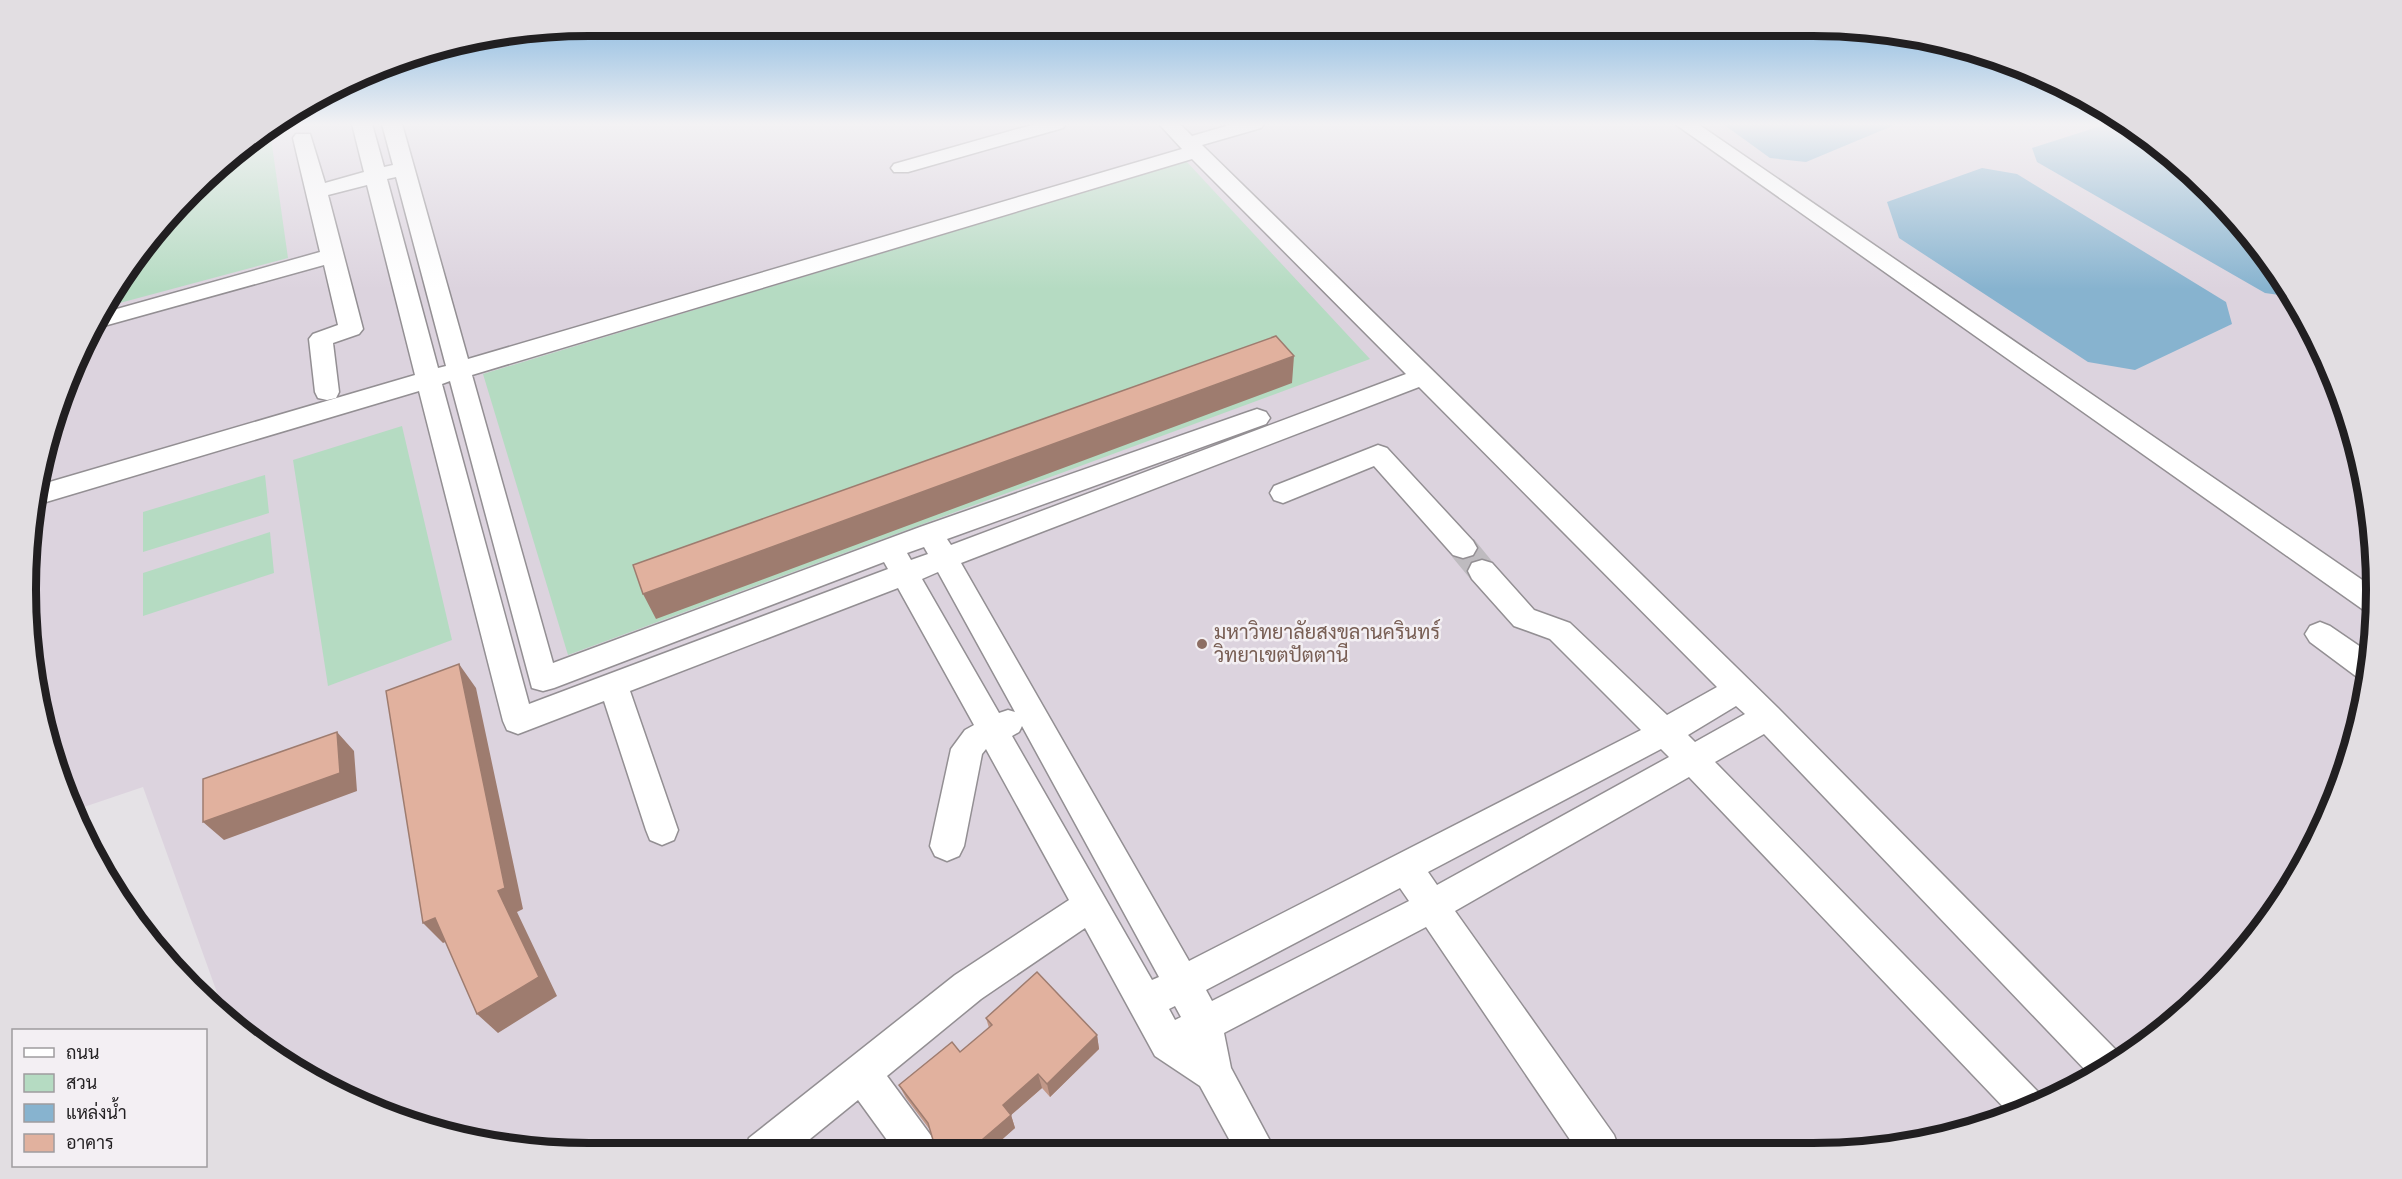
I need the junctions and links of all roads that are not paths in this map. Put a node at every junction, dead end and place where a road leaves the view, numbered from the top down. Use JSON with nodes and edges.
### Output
{"nodes":[{"id":1,"x":314,"y":179,"type":"edge"},
{"id":2,"x":365,"y":179,"type":"edge"},
{"id":3,"x":377,"y":179,"type":"edge"},
{"id":4,"x":407,"y":179,"type":"edge"},
{"id":5,"x":1054,"y":179,"type":"edge"},
{"id":6,"x":1224,"y":179,"type":"edge"},
{"id":7,"x":1764,"y":179,"type":"edge"},
{"id":8,"x":317,"y":192,"type":"junction"},
{"id":9,"x":333,"y":255,"type":"junction"},
{"id":10,"x":107,"y":319,"type":"edge"},
{"id":11,"x":457,"y":362,"type":"junction"},
{"id":12,"x":1417,"y":370,"type":"junction"},
{"id":13,"x":427,"y":371,"type":"junction"},
{"id":14,"x":327,"y":392,"type":"junction"},
{"id":15,"x":49,"y":475,"type":"edge"},
{"id":16,"x":491,"y":488,"type":"junction"},
{"id":17,"x":45,"y":493,"type":"edge"},
{"id":18,"x":1283,"y":493,"type":"dead end"},
{"id":19,"x":460,"y":499,"type":"junction"},
{"id":20,"x":937,"y":545,"type":"junction"},
{"id":21,"x":1463,"y":548,"type":"tunnel mouth"},
{"id":22,"x":897,"y":561,"type":"junction"},
{"id":23,"x":1482,"y":571,"type":"tunnel mouth"},
{"id":24,"x":2366,"y":597,"type":"edge"},
{"id":25,"x":2320,"y":634,"type":"dead end"},
{"id":26,"x":2361,"y":663,"type":"edge"},
{"id":27,"x":613,"y":684,"type":"junction"},
{"id":28,"x":1739,"y":689,"type":"junction"},
{"id":29,"x":1030,"y":712,"type":"junction"},
{"id":30,"x":1767,"y":717,"type":"junction"},
{"id":31,"x":992,"y":730,"type":"junction"},
{"id":32,"x":1664,"y":733,"type":"junction"},
{"id":33,"x":1693,"y":760,"type":"junction"},
{"id":34,"x":662,"y":830,"type":"dead end"},
{"id":35,"x":947,"y":846,"type":"dead end"},
{"id":36,"x":1405,"y":867,"type":"junction"},
{"id":37,"x":1090,"y":905,"type":"junction"},
{"id":38,"x":1432,"y":906,"type":"junction"},
{"id":39,"x":1182,"y":983,"type":"junction"},
{"id":40,"x":1145,"y":1003,"type":"junction"},
{"id":41,"x":1204,"y":1022,"type":"junction"},
{"id":42,"x":1168,"y":1043,"type":"junction"},
{"id":43,"x":2103,"y":1061,"type":"edge"},
{"id":44,"x":1213,"y":1073,"type":"junction"},
{"id":45,"x":862,"y":1074,"type":"junction"},
{"id":46,"x":2023,"y":1101,"type":"edge"},
{"id":47,"x":774,"y":1143,"type":"edge"},
{"id":48,"x":912,"y":1143,"type":"edge"},
{"id":49,"x":1252,"y":1143,"type":"edge"},
{"id":50,"x":1596,"y":1143,"type":"edge"}],
"edges":[{"from":1,"to":8,"type":"lane"},
{"from":2,"to":8,"type":"lane"},
{"from":3,"to":13,"type":"lane"},
{"from":4,"to":11,"type":"lane"},
{"from":5,"to":11,"type":"lane"},
{"from":6,"to":12,"type":"lane"},
{"from":7,"to":24,"type":"lane"},
{"from":8,"to":9,"type":"lane"},
{"from":9,"to":10,"type":"lane"},
{"from":9,"to":14,"type":"lane"},
{"from":11,"to":13,"type":"lane"},
{"from":11,"to":16,"type":"lane"},
{"from":12,"to":20,"type":"lane"},
{"from":12,"to":28,"type":"lane"},
{"from":13,"to":14,"type":"lane"},
{"from":13,"to":17,"type":"lane"},
{"from":13,"to":19,"type":"lane"},
{"from":14,"to":15,"type":"lane"},
{"from":16,"to":19,"type":"lane"},
{"from":16,"to":22,"type":"lane"},
{"from":18,"to":21,"type":"lane"},
{"from":19,"to":27,"type":"lane"},
{"from":20,"to":22,"type":"lane"},
{"from":20,"to":29,"type":"lane"},
{"from":22,"to":27,"type":"lane"},
{"from":22,"to":31,"type":"lane"},
{"from":23,"to":32,"type":"lane"},
{"from":25,"to":26,"type":"lane"},
{"from":27,"to":34,"type":"lane"},
{"from":28,"to":30,"type":"lane"},
{"from":28,"to":32,"type":"lane"},
{"from":29,"to":31,"type":"lane"},
{"from":29,"to":39,"type":"lane"},
{"from":30,"to":33,"type":"lane"},
{"from":30,"to":43,"type":"lane"},
{"from":31,"to":35,"type":"lane"},
{"from":31,"to":37,"type":"lane"},
{"from":32,"to":33,"type":"lane"},
{"from":32,"to":36,"type":"lane"},
{"from":33,"to":38,"type":"lane"},
{"from":33,"to":46,"type":"lane"},
{"from":36,"to":38,"type":"lane"},
{"from":36,"to":39,"type":"lane"},
{"from":37,"to":40,"type":"lane"},
{"from":37,"to":45,"type":"lane"},
{"from":38,"to":41,"type":"lane"},
{"from":38,"to":50,"type":"lane"},
{"from":39,"to":40,"type":"lane"},
{"from":39,"to":41,"type":"lane"},
{"from":40,"to":42,"type":"lane"},
{"from":41,"to":42,"type":"lane"},
{"from":41,"to":44,"type":"lane"},
{"from":42,"to":44,"type":"lane"},
{"from":44,"to":49,"type":"lane"},
{"from":45,"to":47,"type":"lane"},
{"from":45,"to":48,"type":"lane"}]}
